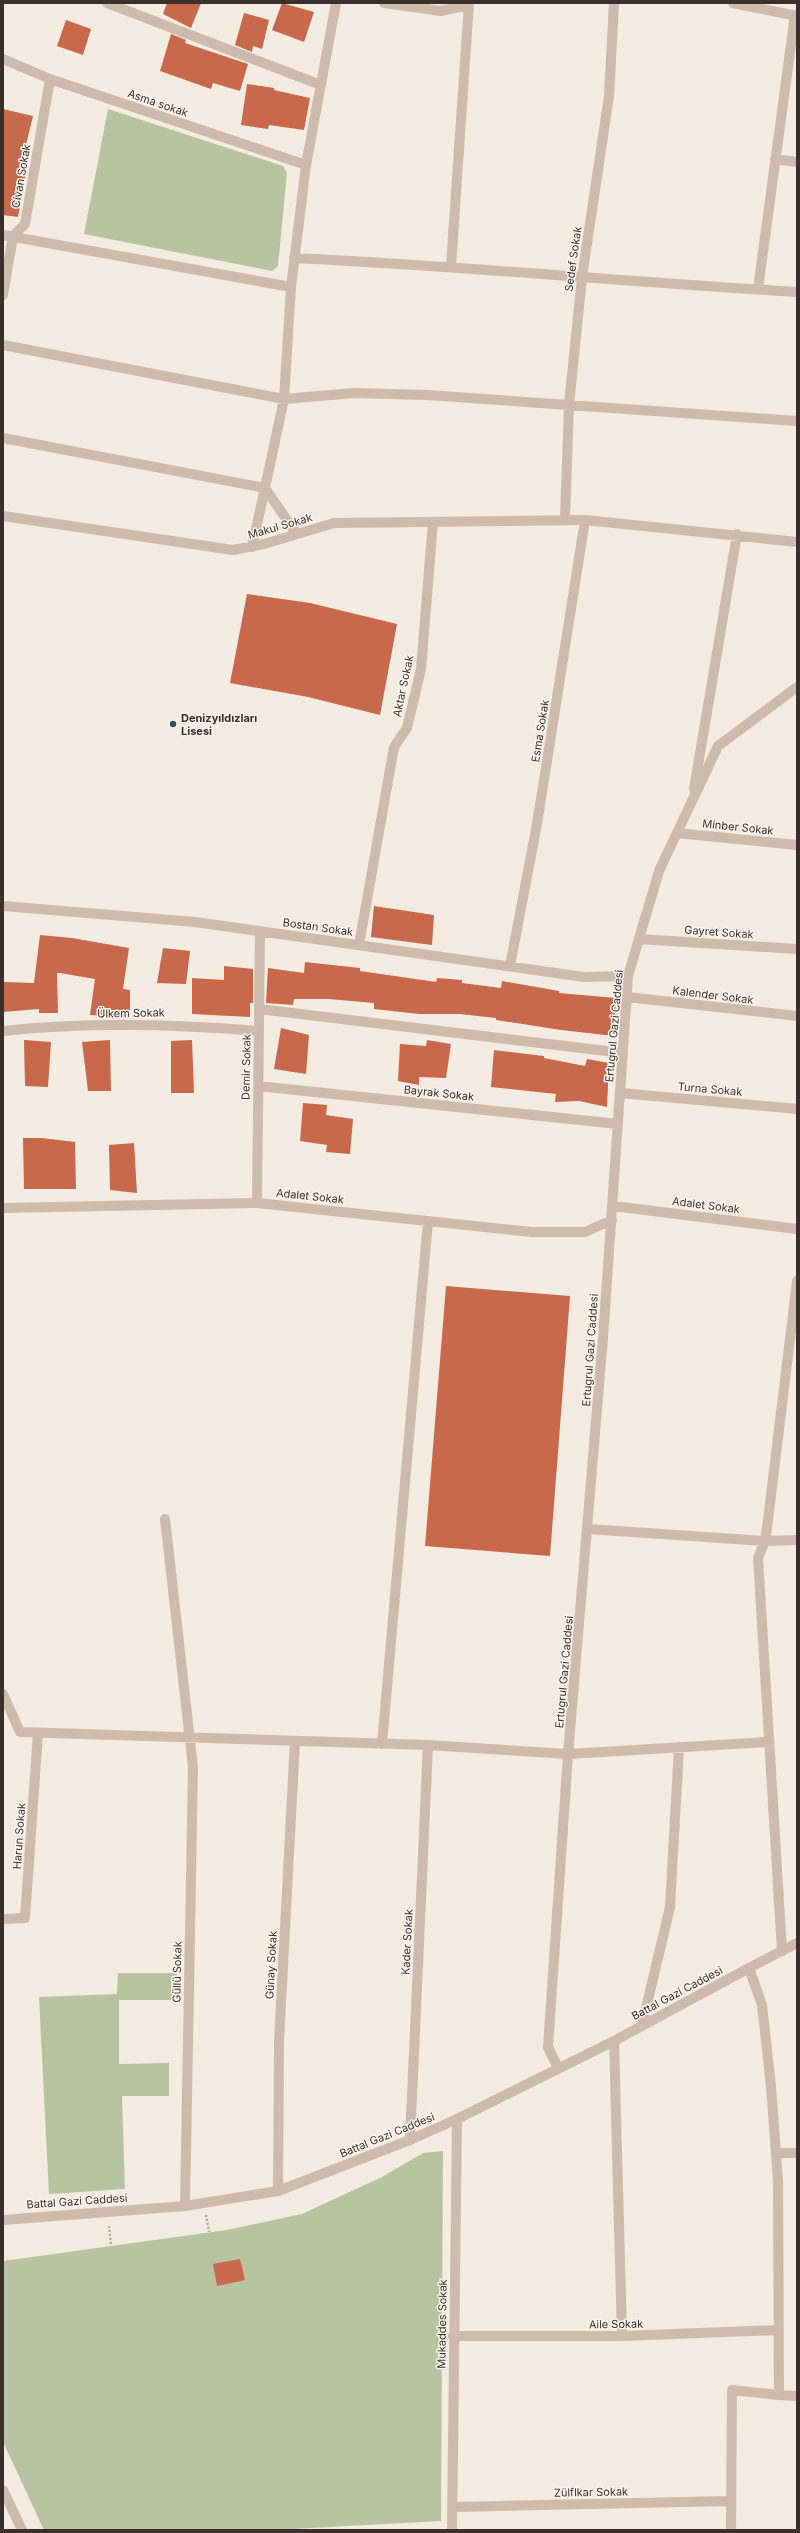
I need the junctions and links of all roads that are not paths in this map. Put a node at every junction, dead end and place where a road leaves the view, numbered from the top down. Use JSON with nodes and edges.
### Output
{"nodes":[{"id":1,"x":107,"y":3,"type":"edge"},
{"id":2,"x":336,"y":3,"type":"edge"},
{"id":3,"x":384,"y":3,"type":"edge"},
{"id":4,"x":614,"y":3,"type":"edge"},
{"id":5,"x":736,"y":3,"type":"edge"},
{"id":6,"x":469,"y":4,"type":"edge"},
{"id":7,"x":796,"y":15,"type":"edge"},
{"id":8,"x":3,"y":59,"type":"edge"},
{"id":9,"x":50,"y":80,"type":"junction"},
{"id":10,"x":322,"y":85,"type":"junction"},
{"id":11,"x":775,"y":159,"type":"junction"},
{"id":12,"x":797,"y":162,"type":"edge"},
{"id":13,"x":306,"y":165,"type":"junction"},
{"id":14,"x":8,"y":236,"type":"edge"},
{"id":15,"x":294,"y":258,"type":"junction"},
{"id":16,"x":451,"y":266,"type":"junction"},
{"id":17,"x":582,"y":278,"type":"junction"},
{"id":18,"x":291,"y":287,"type":"junction"},
{"id":19,"x":758,"y":289,"type":"junction"},
{"id":20,"x":797,"y":292,"type":"edge"},
{"id":21,"x":3,"y":295,"type":"edge"},
{"id":22,"x":3,"y":345,"type":"edge"},
{"id":23,"x":284,"y":399,"type":"junction"},
{"id":24,"x":569,"y":405,"type":"junction"},
{"id":25,"x":797,"y":421,"type":"edge"},
{"id":26,"x":3,"y":438,"type":"edge"},
{"id":27,"x":265,"y":488,"type":"junction"},
{"id":28,"x":3,"y":516,"type":"edge"},
{"id":29,"x":565,"y":520,"type":"junction"},
{"id":30,"x":586,"y":520,"type":"junction"},
{"id":31,"x":433,"y":522,"type":"junction"},
{"id":32,"x":296,"y":533,"type":"junction"},
{"id":33,"x":737,"y":534,"type":"junction"},
{"id":34,"x":797,"y":542,"type":"edge"},
{"id":35,"x":252,"y":547,"type":"junction"},
{"id":36,"x":797,"y":687,"type":"edge"},
{"id":37,"x":691,"y":802,"type":"junction"},
{"id":38,"x":677,"y":833,"type":"junction"},
{"id":39,"x":797,"y":845,"type":"edge"},
{"id":40,"x":3,"y":906,"type":"edge"},
{"id":41,"x":260,"y":931,"type":"junction"},
{"id":42,"x":639,"y":939,"type":"junction"},
{"id":43,"x":359,"y":945,"type":"junction"},
{"id":44,"x":797,"y":950,"type":"edge"},
{"id":45,"x":510,"y":966,"type":"junction"},
{"id":46,"x":628,"y":976,"type":"junction"},
{"id":47,"x":627,"y":997,"type":"junction"},
{"id":48,"x":259,"y":1009,"type":"junction"},
{"id":49,"x":797,"y":1016,"type":"edge"},
{"id":50,"x":3,"y":1031,"type":"edge"},
{"id":51,"x":259,"y":1031,"type":"junction"},
{"id":52,"x":623,"y":1053,"type":"junction"},
{"id":53,"x":258,"y":1086,"type":"junction"},
{"id":54,"x":620,"y":1093,"type":"junction"},
{"id":55,"x":797,"y":1109,"type":"edge"},
{"id":56,"x":618,"y":1124,"type":"junction"},
{"id":57,"x":257,"y":1203,"type":"junction"},
{"id":58,"x":612,"y":1206,"type":"junction"},
{"id":59,"x":3,"y":1208,"type":"edge"},
{"id":60,"x":612,"y":1220,"type":"junction"},
{"id":61,"x":428,"y":1221,"type":"junction"},
{"id":62,"x":797,"y":1229,"type":"edge"},
{"id":63,"x":797,"y":1281,"type":"edge"},
{"id":64,"x":165,"y":1519,"type":"dead end"},
{"id":65,"x":588,"y":1529,"type":"junction"},
{"id":66,"x":797,"y":1540,"type":"edge"},
{"id":67,"x":765,"y":1541,"type":"junction"},
{"id":68,"x":3,"y":1694,"type":"edge"},
{"id":69,"x":38,"y":1733,"type":"junction"},
{"id":70,"x":191,"y":1738,"type":"junction"},
{"id":71,"x":295,"y":1741,"type":"junction"},
{"id":72,"x":769,"y":1742,"type":"junction"},
{"id":73,"x":382,"y":1744,"type":"junction"},
{"id":74,"x":428,"y":1745,"type":"junction"},
{"id":75,"x":679,"y":1747,"type":"junction"},
{"id":76,"x":568,"y":1754,"type":"junction"},
{"id":77,"x":3,"y":1919,"type":"edge"},
{"id":78,"x":797,"y":1943,"type":"edge"},
{"id":79,"x":782,"y":1951,"type":"junction"},
{"id":80,"x":749,"y":1968,"type":"junction"},
{"id":81,"x":642,"y":2025,"type":"junction"},
{"id":82,"x":614,"y":2041,"type":"junction"},
{"id":83,"x":558,"y":2068,"type":"junction"},
{"id":84,"x":457,"y":2119,"type":"junction"},
{"id":85,"x":410,"y":2140,"type":"junction"},
{"id":86,"x":776,"y":2153,"type":"junction"},
{"id":87,"x":797,"y":2153,"type":"edge"},
{"id":88,"x":278,"y":2191,"type":"junction"},
{"id":89,"x":185,"y":2206,"type":"junction"},
{"id":90,"x":3,"y":2220,"type":"edge"},
{"id":91,"x":779,"y":2330,"type":"junction"},
{"id":92,"x":453,"y":2336,"type":"junction"},
{"id":93,"x":622,"y":2336,"type":"junction"},
{"id":94,"x":779,"y":2395,"type":"junction"},
{"id":95,"x":797,"y":2396,"type":"edge"},
{"id":96,"x":3,"y":2490,"type":"edge"},
{"id":97,"x":731,"y":2501,"type":"junction"},
{"id":98,"x":452,"y":2507,"type":"junction"},
{"id":99,"x":22,"y":2530,"type":"edge"},
{"id":100,"x":452,"y":2530,"type":"edge"},
{"id":101,"x":731,"y":2530,"type":"edge"}],
"edges":[{"from":1,"to":10,"type":"street"},
{"from":2,"to":10,"type":"street"},
{"from":3,"to":6,"type":"street"},
{"from":4,"to":17,"type":"street","name":"Sedef Sokak"},
{"from":5,"to":7,"type":"street"},
{"from":6,"to":16,"type":"street"},
{"from":7,"to":11,"type":"street"},
{"from":8,"to":9,"type":"street","name":"Asma sokak"},
{"from":9,"to":13,"type":"street","name":"Asma sokak"},
{"from":9,"to":14,"type":"street","name":"Civan Sokak"},
{"from":10,"to":13,"type":"street"},
{"from":11,"to":12,"type":"street"},
{"from":11,"to":19,"type":"street"},
{"from":13,"to":15,"type":"street"},
{"from":14,"to":18,"type":"street"},
{"from":14,"to":21,"type":"street"},
{"from":15,"to":16,"type":"street"},
{"from":15,"to":18,"type":"street"},
{"from":16,"to":17,"type":"street"},
{"from":17,"to":19,"type":"street"},
{"from":17,"to":24,"type":"street","name":"Sedef Sokak"},
{"from":18,"to":23,"type":"street"},
{"from":19,"to":20,"type":"street"},
{"from":22,"to":23,"type":"street"},
{"from":23,"to":24,"type":"street"},
{"from":23,"to":27,"type":"street"},
{"from":24,"to":25,"type":"street"},
{"from":24,"to":29,"type":"street","name":"Sedef Sokak"},
{"from":26,"to":27,"type":"street"},
{"from":27,"to":32,"type":"street"},
{"from":27,"to":35,"type":"street"},
{"from":28,"to":35,"type":"street","name":"Makul Sokak"},
{"from":29,"to":30,"type":"street"},
{"from":29,"to":31,"type":"street","name":"Makul Sokak"},
{"from":30,"to":33,"type":"street"},
{"from":30,"to":45,"type":"street","name":"Esma Sokak"},
{"from":31,"to":32,"type":"street","name":"Makul Sokak"},
{"from":31,"to":43,"type":"street","name":"Aktar Sokak"},
{"from":32,"to":35,"type":"street","name":"Makul Sokak"},
{"from":33,"to":34,"type":"street"},
{"from":33,"to":37,"type":"street"},
{"from":36,"to":37,"type":"street","name":"Ertugrul Gazi Caddesi"},
{"from":37,"to":38,"type":"street","name":"Ertugrul Gazi Caddesi"},
{"from":38,"to":39,"type":"street","name":"Minber Sokak"},
{"from":38,"to":42,"type":"street","name":"Ertugrul Gazi Caddesi"},
{"from":40,"to":41,"type":"street","name":"Bostan Sokak"},
{"from":41,"to":43,"type":"street","name":"Bostan Sokak"},
{"from":41,"to":48,"type":"street","name":"Demir Sokak"},
{"from":42,"to":44,"type":"street","name":"Gayret Sokak"},
{"from":42,"to":46,"type":"street","name":"Ertugrul Gazi Caddesi"},
{"from":43,"to":45,"type":"street","name":"Bostan Sokak"},
{"from":45,"to":46,"type":"street","name":"Bostan Sokak"},
{"from":46,"to":47,"type":"street","name":"Ertugrul Gazi Caddesi"},
{"from":47,"to":49,"type":"street","name":"Kalender Sokak"},
{"from":47,"to":52,"type":"street","name":"Ertugrul Gazi Caddesi"},
{"from":48,"to":51,"type":"street","name":"Demir Sokak"},
{"from":48,"to":52,"type":"street"},
{"from":50,"to":51,"type":"street","name":"Ülkem Sokak"},
{"from":51,"to":53,"type":"street","name":"Demir Sokak"},
{"from":52,"to":54,"type":"street","name":"Ertugrul Gazi Caddesi"},
{"from":53,"to":56,"type":"street","name":"Bayrak Sokak"},
{"from":53,"to":57,"type":"street","name":"Demir Sokak"},
{"from":54,"to":55,"type":"street","name":"Turna Sokak"},
{"from":54,"to":56,"type":"street","name":"Ertugrul Gazi Caddesi"},
{"from":56,"to":58,"type":"street","name":"Ertugrul Gazi Caddesi"},
{"from":57,"to":59,"type":"street","name":"Adalet Sokak"},
{"from":57,"to":61,"type":"street","name":"Adalet Sokak"},
{"from":58,"to":60,"type":"street","name":"Ertugrul Gazi Caddesi"},
{"from":58,"to":62,"type":"street","name":"Adalet Sokak"},
{"from":60,"to":61,"type":"street","name":"Adalet Sokak"},
{"from":60,"to":65,"type":"street","name":"Ertugrul Gazi Caddesi"},
{"from":61,"to":73,"type":"street"},
{"from":63,"to":67,"type":"street"},
{"from":64,"to":70,"type":"street","name":"Güllü Sokak"},
{"from":65,"to":67,"type":"street"},
{"from":65,"to":76,"type":"street","name":"Ertugrul Gazi Caddesi"},
{"from":66,"to":67,"type":"street"},
{"from":67,"to":72,"type":"street"},
{"from":68,"to":69,"type":"street"},
{"from":69,"to":70,"type":"street"},
{"from":69,"to":77,"type":"street","name":"Harun Sokak"},
{"from":70,"to":71,"type":"street"},
{"from":70,"to":89,"type":"street","name":"Güllü Sokak"},
{"from":71,"to":73,"type":"street"},
{"from":71,"to":88,"type":"street","name":"Günay Sokak"},
{"from":72,"to":75,"type":"street"},
{"from":72,"to":79,"type":"street"},
{"from":73,"to":74,"type":"street"},
{"from":74,"to":76,"type":"street"},
{"from":74,"to":85,"type":"street","name":"Kader Sokak"},
{"from":75,"to":76,"type":"street"},
{"from":75,"to":81,"type":"street"},
{"from":76,"to":83,"type":"street","name":"Ertugrul Gazi Caddesi"},
{"from":78,"to":79,"type":"street","name":"Battal Gazi Caddesi"},
{"from":79,"to":80,"type":"street","name":"Battal Gazi Caddesi"},
{"from":80,"to":81,"type":"street","name":"Battal Gazi Caddesi"},
{"from":80,"to":86,"type":"street"},
{"from":81,"to":82,"type":"street","name":"Battal Gazi Caddesi"},
{"from":82,"to":83,"type":"street","name":"Battal Gazi Caddesi"},
{"from":82,"to":93,"type":"street"},
{"from":83,"to":84,"type":"street","name":"Battal Gazi Caddesi"},
{"from":84,"to":85,"type":"street","name":"Battal Gazi Caddesi"},
{"from":84,"to":92,"type":"street","name":"Mukaddes Sokak"},
{"from":85,"to":88,"type":"street","name":"Battal Gazi Caddesi"},
{"from":86,"to":87,"type":"street"},
{"from":86,"to":91,"type":"street"},
{"from":88,"to":89,"type":"street","name":"Battal Gazi Caddesi"},
{"from":89,"to":90,"type":"street","name":"Battal Gazi Caddesi"},
{"from":91,"to":93,"type":"street","name":"Aile Sokak"},
{"from":91,"to":94,"type":"street"},
{"from":92,"to":93,"type":"street","name":"Aile Sokak"},
{"from":92,"to":98,"type":"street","name":"Mukaddes Sokak"},
{"from":94,"to":95,"type":"street"},
{"from":94,"to":97,"type":"street"},
{"from":96,"to":99,"type":"street"},
{"from":97,"to":98,"type":"street","name":"Zülflkar Sokak"},
{"from":97,"to":101,"type":"street"},
{"from":98,"to":100,"type":"street","name":"Mukaddes Sokak"}]}
